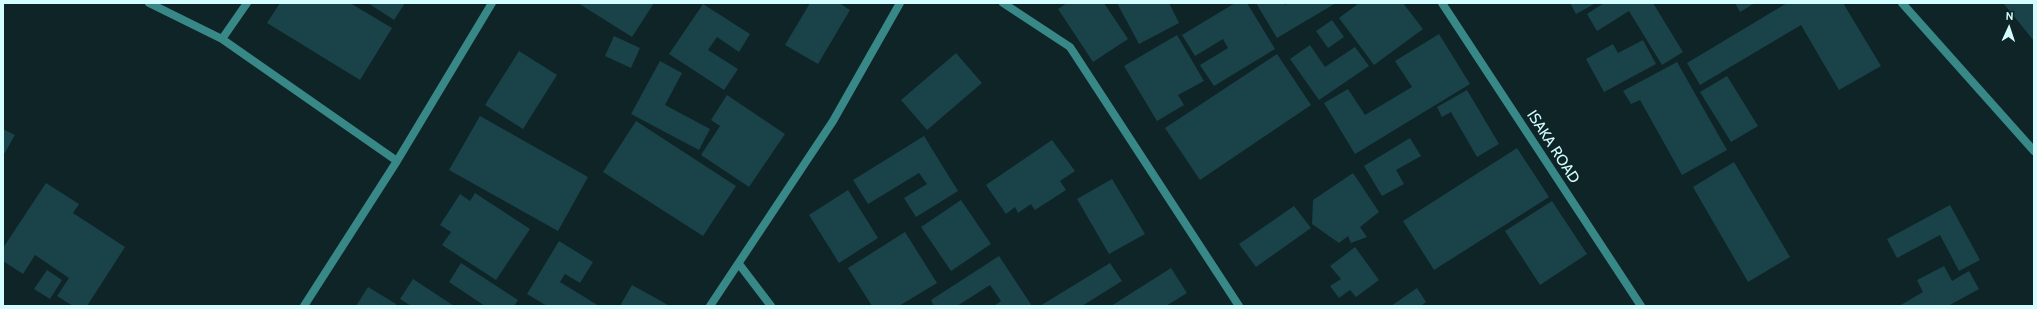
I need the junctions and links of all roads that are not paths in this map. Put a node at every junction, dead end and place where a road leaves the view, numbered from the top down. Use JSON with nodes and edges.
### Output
{"nodes":[{"id":1,"x":149,"y":3,"type":"edge"},
{"id":2,"x":247,"y":3,"type":"edge"},
{"id":3,"x":492,"y":3,"type":"edge"},
{"id":4,"x":900,"y":3,"type":"edge"},
{"id":5,"x":1003,"y":3,"type":"edge"},
{"id":6,"x":1442,"y":3,"type":"edge"},
{"id":7,"x":1902,"y":3,"type":"edge"},
{"id":8,"x":222,"y":39,"type":"junction"},
{"id":9,"x":2034,"y":151,"type":"edge"},
{"id":10,"x":397,"y":161,"type":"junction"},
{"id":11,"x":739,"y":264,"type":"junction"},
{"id":12,"x":304,"y":306,"type":"edge"},
{"id":13,"x":710,"y":306,"type":"edge"},
{"id":14,"x":771,"y":306,"type":"edge"},
{"id":15,"x":1239,"y":306,"type":"edge"},
{"id":16,"x":1641,"y":306,"type":"edge"}],
"edges":[{"from":1,"to":8,"type":"street"},
{"from":2,"to":8,"type":"street"},
{"from":3,"to":10,"type":"street"},
{"from":4,"to":11,"type":"street"},
{"from":5,"to":15,"type":"street"},
{"from":6,"to":16,"type":"street","name":"ISAKA ROAD"},
{"from":7,"to":9,"type":"street"},
{"from":8,"to":10,"type":"street"},
{"from":10,"to":12,"type":"street"},
{"from":11,"to":13,"type":"street"},
{"from":11,"to":14,"type":"street"}]}
